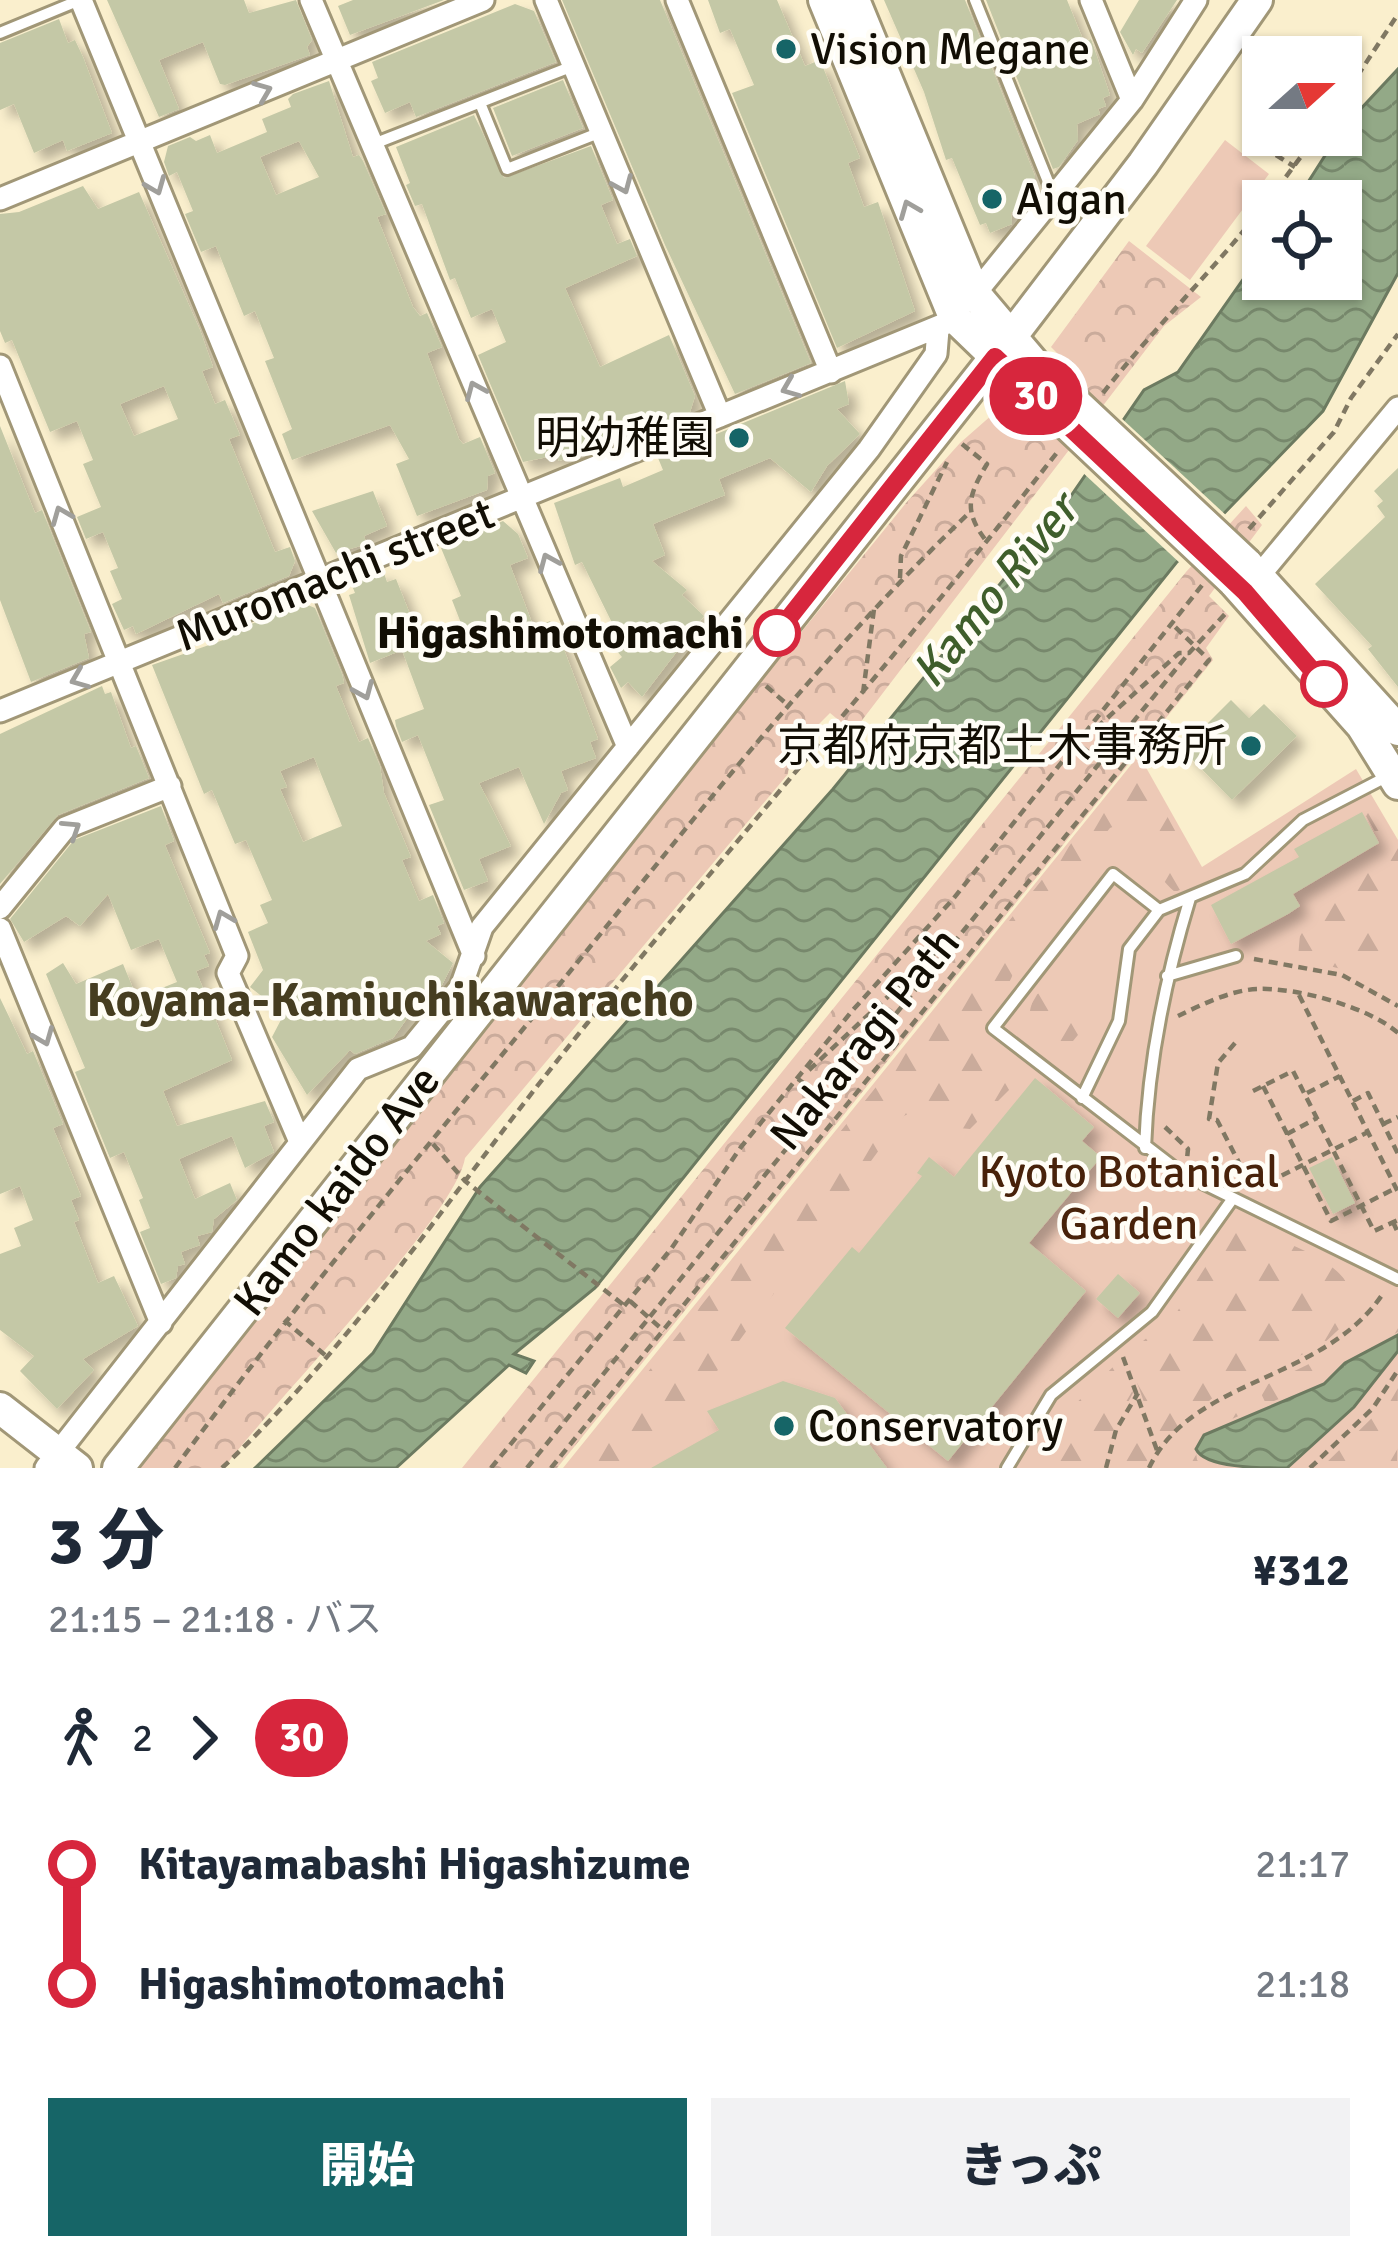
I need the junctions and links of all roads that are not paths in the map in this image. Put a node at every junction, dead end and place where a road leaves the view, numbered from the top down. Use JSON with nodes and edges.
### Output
{"nodes":[{"id":1,"x":80,"y":0,"type":"edge"},
{"id":2,"x":310,"y":0,"type":"edge"},
{"id":3,"x":483,"y":0,"type":"edge"},
{"id":4,"x":546,"y":0,"type":"edge"},
{"id":5,"x":677,"y":0,"type":"edge"},
{"id":6,"x":824,"y":0,"type":"edge"},
{"id":7,"x":854,"y":0,"type":"edge"},
{"id":8,"x":975,"y":0,"type":"edge"},
{"id":9,"x":1091,"y":0,"type":"edge"},
{"id":10,"x":1196,"y":0,"type":"edge"},
{"id":11,"x":1257,"y":0,"type":"edge"},
{"id":12,"x":0,"y":33,"type":"edge"},
{"id":13,"x":335,"y":61,"type":"junction"},
{"id":14,"x":573,"y":66,"type":"junction"},
{"id":15,"x":872,"y":80,"type":"junction"},
{"id":16,"x":1132,"y":100,"type":"junction"},
{"id":17,"x":480,"y":103,"type":"junction"},
{"id":18,"x":601,"y":132,"type":"junction"},
{"id":19,"x":138,"y":142,"type":"junction"},
{"id":20,"x":371,"y":145,"type":"junction"},
{"id":21,"x":1054,"y":197,"type":"junction"},
{"id":22,"x":0,"y":199,"type":"edge"},
{"id":23,"x":956,"y":314,"type":"junction"},
{"id":24,"x":1003,"y":347,"type":"junction"},
{"id":25,"x":0,"y":366,"type":"edge"},
{"id":26,"x":831,"y":372,"type":"junction"},
{"id":27,"x":1398,"y":408,"type":"edge"},
{"id":28,"x":720,"y":416,"type":"junction"},
{"id":29,"x":520,"y":498,"type":"junction"},
{"id":30,"x":1239,"y":572,"type":"junction"},
{"id":31,"x":319,"y":583,"type":"junction"},
{"id":32,"x":122,"y":662,"type":"junction"},
{"id":33,"x":0,"y":711,"type":"edge"},
{"id":34,"x":1397,"y":726,"type":"edge"},
{"id":35,"x":628,"y":747,"type":"junction"},
{"id":36,"x":1395,"y":779,"type":"edge"},
{"id":37,"x":170,"y":786,"type":"junction"},
{"id":38,"x":1190,"y":898,"type":"junction"},
{"id":39,"x":0,"y":908,"type":"edge"},
{"id":40,"x":1159,"y":910,"type":"junction"},
{"id":41,"x":0,"y":929,"type":"edge"},
{"id":42,"x":474,"y":956,"type":"junction"},
{"id":43,"x":1236,"y":956,"type":"road end"},
{"id":44,"x":1166,"y":976,"type":"junction"},
{"id":45,"x":1082,"y":1098,"type":"junction"},
{"id":46,"x":300,"y":1142,"type":"junction"},
{"id":47,"x":1145,"y":1148,"type":"junction"},
{"id":48,"x":1231,"y":1201,"type":"junction"},
{"id":49,"x":1395,"y":1278,"type":"edge"},
{"id":50,"x":161,"y":1323,"type":"junction"},
{"id":51,"x":0,"y":1408,"type":"edge"},
{"id":52,"x":60,"y":1463,"type":"edge"},
{"id":53,"x":118,"y":1468,"type":"edge"},
{"id":54,"x":1007,"y":1468,"type":"edge"}],
"edges":[{"from":1,"to":12,"type":"lane"},
{"from":1,"to":19,"type":"street"},
{"from":2,"to":13,"type":"street"},
{"from":3,"to":13,"type":"street"},
{"from":4,"to":14,"type":"street"},
{"from":5,"to":26,"type":"street"},
{"from":6,"to":15,"type":"street"},
{"from":7,"to":15,"type":"street"},
{"from":8,"to":21,"type":"lane"},
{"from":9,"to":16,"type":"street"},
{"from":10,"to":16,"type":"street"},
{"from":11,"to":24,"type":"street","name":"Kamo kaido Ave"},
{"from":19,"to":13,"type":"street","one_way":true},
{"from":13,"to":20,"type":"street"},
{"from":14,"to":17,"type":"lane"},
{"from":14,"to":18,"type":"street"},
{"from":15,"to":23,"type":"street"},
{"from":16,"to":21,"type":"street"},
{"from":17,"to":18,"type":"lane"},
{"from":17,"to":20,"type":"lane"},
{"from":18,"to":28,"type":"street","one_way":true},
{"from":19,"to":22,"type":"street"},
{"from":19,"to":31,"type":"street","one_way":true},
{"from":29,"to":20,"type":"street","one_way":true},
{"from":21,"to":23,"type":"street"},
{"from":23,"to":24,"type":"street"},
{"from":23,"to":26,"type":"street","name":"Muromachi street"},
{"from":23,"to":35,"type":"street"},
{"from":24,"to":30,"type":"street","bridge":true},
{"from":24,"to":53,"type":"street","name":"Kamo kaido Ave"},
{"from":32,"to":25,"type":"street","one_way":true},
{"from":26,"to":28,"type":"street","name":"Muromachi street","one_way":true},
{"from":27,"to":30,"type":"street"},
{"from":28,"to":29,"type":"street","name":"Muromachi street"},
{"from":29,"to":31,"type":"street","name":"Muromachi street"},
{"from":35,"to":29,"type":"street","one_way":true},
{"from":30,"to":34,"type":"street"},
{"from":30,"to":36,"type":"street"},
{"from":31,"to":32,"type":"street","name":"Muromachi street"},
{"from":31,"to":42,"type":"street","one_way":true},
{"from":32,"to":33,"type":"street","name":"Muromachi street","one_way":true},
{"from":32,"to":37,"type":"street"},
{"from":35,"to":42,"type":"street"},
{"from":36,"to":38,"type":"lane"},
{"from":39,"to":37,"type":"street","one_way":true},
{"from":46,"to":37,"type":"street","one_way":true},
{"from":38,"to":40,"type":"lane"},
{"from":38,"to":44,"type":"lane"},
{"from":40,"to":45,"type":"lane"},
{"from":40,"to":45,"type":"lane"},
{"from":41,"to":50,"type":"street","one_way":true},
{"from":42,"to":46,"type":"street"},
{"from":43,"to":44,"type":"lane"},
{"from":44,"to":47,"type":"lane"},
{"from":45,"to":47,"type":"lane"},
{"from":46,"to":50,"type":"street"},
{"from":47,"to":48,"type":"lane"},
{"from":48,"to":49,"type":"lane"},
{"from":48,"to":54,"type":"lane"},
{"from":50,"to":52,"type":"street"},
{"from":51,"to":52,"type":"street"}]}
